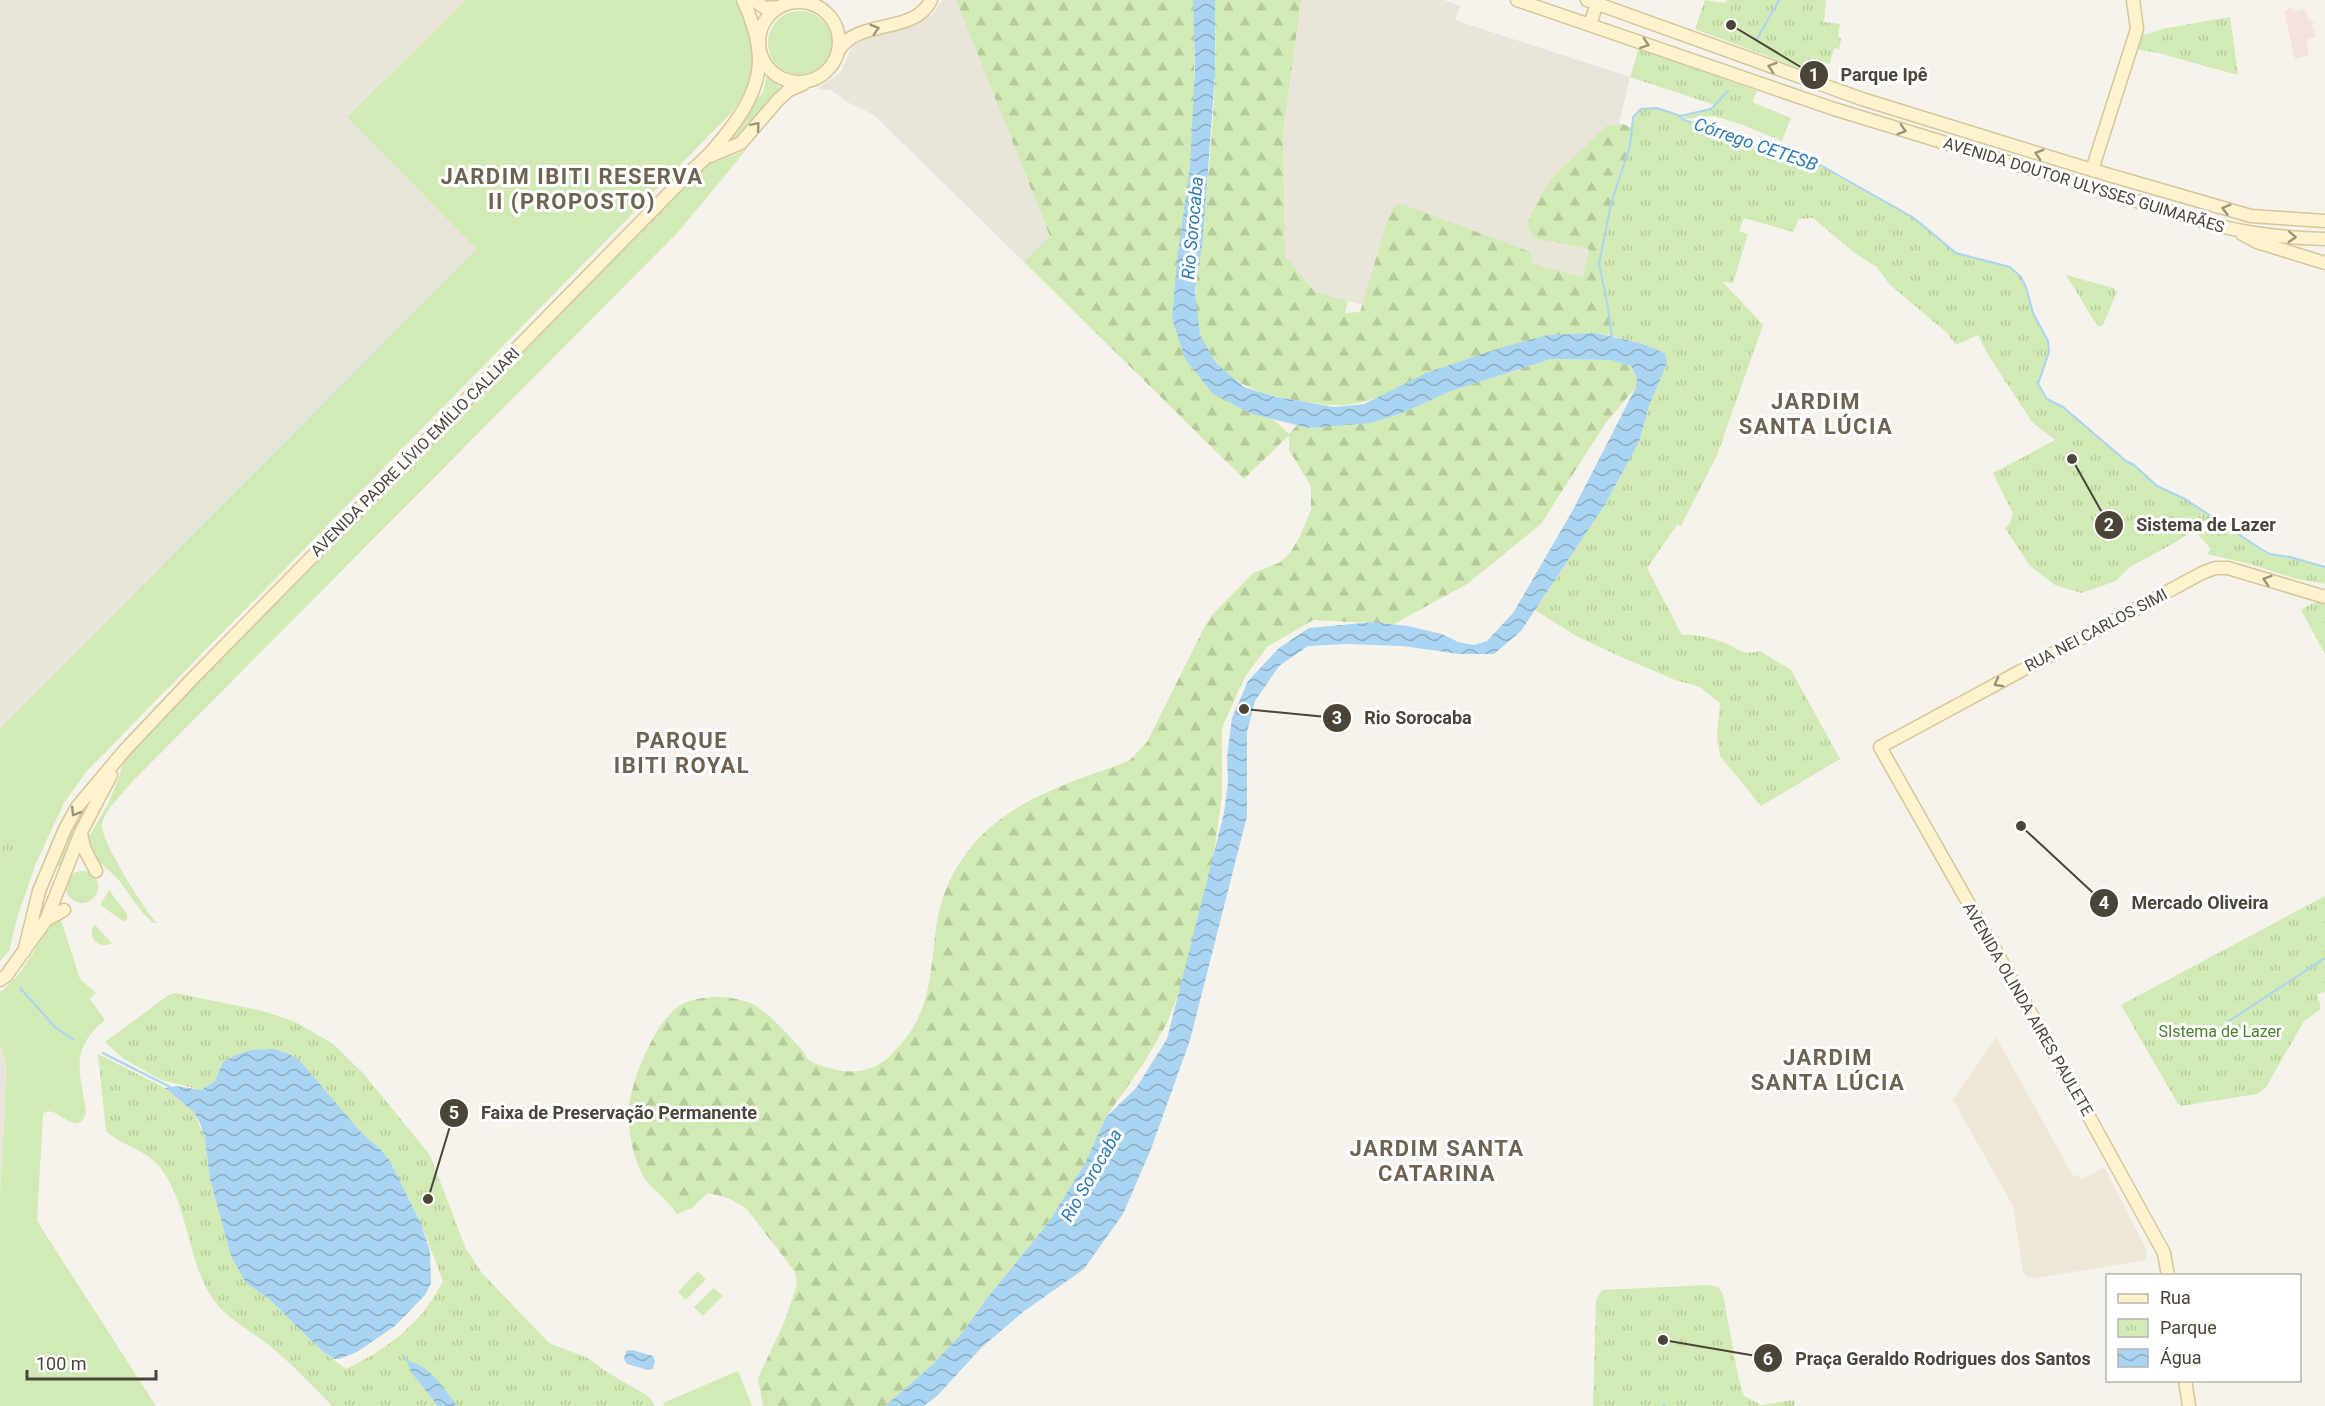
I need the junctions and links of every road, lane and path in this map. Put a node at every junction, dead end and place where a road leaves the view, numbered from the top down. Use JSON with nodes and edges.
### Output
{"nodes":[{"id":1,"x":743,"y":0,"type":"edge"},
{"id":2,"x":753,"y":0,"type":"edge"},
{"id":3,"x":931,"y":0,"type":"edge"},
{"id":4,"x":1517,"y":0,"type":"edge"},
{"id":5,"x":2133,"y":0,"type":"edge"},
{"id":6,"x":1594,"y":1,"type":"edge"},
{"id":7,"x":779,"y":7,"type":"junction"},
{"id":8,"x":1590,"y":25,"type":"junction"},
{"id":9,"x":759,"y":46,"type":"junction"},
{"id":10,"x":839,"y":50,"type":"junction"},
{"id":11,"x":809,"y":81,"type":"junction"},
{"id":12,"x":1847,"y":93,"type":"junction"},
{"id":13,"x":1847,"y":113,"type":"junction"},
{"id":14,"x":709,"y":157,"type":"junction"},
{"id":15,"x":2091,"y":170,"type":"junction"},
{"id":16,"x":2325,"y":221,"type":"edge"},
{"id":17,"x":2235,"y":231,"type":"junction"},
{"id":18,"x":2325,"y":239,"type":"edge"},
{"id":19,"x":2325,"y":263,"type":"edge"},
{"id":20,"x":2324,"y":597,"type":"edge"},
{"id":21,"x":1880,"y":747,"type":"joint"},
{"id":22,"x":125,"y":750,"type":"junction"},
{"id":23,"x":81,"y":832,"type":"junction"},
{"id":24,"x":96,"y":871,"type":"dead end"},
{"id":25,"x":24,"y":952,"type":"junction"},
{"id":26,"x":0,"y":980,"type":"edge"},
{"id":27,"x":2168,"y":1274,"type":"edge"},
{"id":28,"x":2185,"y":1382,"type":"edge"},
{"id":29,"x":2189,"y":1406,"type":"edge"}],
"edges":[{"from":1,"to":9,"type":"street"},
{"from":2,"to":7,"type":"street"},
{"from":10,"to":3,"type":"street","one_way":true},
{"from":4,"to":8,"type":"street","name":"AVENIDA DOUTOR ULYSSES GUIMARÃES"},
{"from":5,"to":15,"type":"street"},
{"from":6,"to":8,"type":"street","name":"AVENIDA DOUTOR ULYSSES GUIMARÃES"},
{"from":12,"to":6,"type":"street","name":"AVENIDA DOUTOR ULYSSES GUIMARÃES","one_way":true},
{"from":7,"to":9,"type":"street"},
{"from":7,"to":10,"type":"street"},
{"from":8,"to":13,"type":"street","name":"AVENIDA DOUTOR ULYSSES GUIMARÃES","one_way":true},
{"from":9,"to":11,"type":"street"},
{"from":9,"to":14,"type":"street","name":"AVENIDA PADRE LÍVIO EMÍLIO CALLIARI"},
{"from":10,"to":11,"type":"street"},
{"from":14,"to":11,"type":"street","name":"AVENIDA PADRE LÍVIO EMÍLIO CALLIARI","one_way":true},
{"from":12,"to":13,"type":"street"},
{"from":15,"to":12,"type":"street","name":"AVENIDA DOUTOR ULYSSES GUIMARÃES","one_way":true},
{"from":13,"to":17,"type":"street","name":"AVENIDA DOUTOR ULYSSES GUIMARÃES","one_way":true},
{"from":14,"to":22,"type":"street","name":"AVENIDA PADRE LÍVIO EMÍLIO CALLIARI"},
{"from":16,"to":15,"type":"street","name":"AVENIDA DOUTOR ULYSSES GUIMARÃES","one_way":true},
{"from":17,"to":18,"type":"street","name":"AVENIDA DOUTOR ULYSSES GUIMARÃES","one_way":true},
{"from":17,"to":19,"type":"street"},
{"from":20,"to":21,"type":"street","name":"RUA NEI CARLOS SIMI","one_way":true},
{"from":21,"to":27,"type":"street","name":"AVENIDA OLINDA AIRES PAULETE"},
{"from":22,"to":23,"type":"street","name":"AVENIDA PADRE LÍVIO EMÍLIO CALLIARI"},
{"from":22,"to":25,"type":"street","name":"AVENIDA PADRE LÍVIO EMÍLIO CALLIARI","one_way":true},
{"from":23,"to":24,"type":"street"},
{"from":23,"to":25,"type":"street","name":"AVENIDA PADRE LÍVIO EMÍLIO CALLIARI"},
{"from":25,"to":26,"type":"street"},
{"from":28,"to":29,"type":"street"}]}
